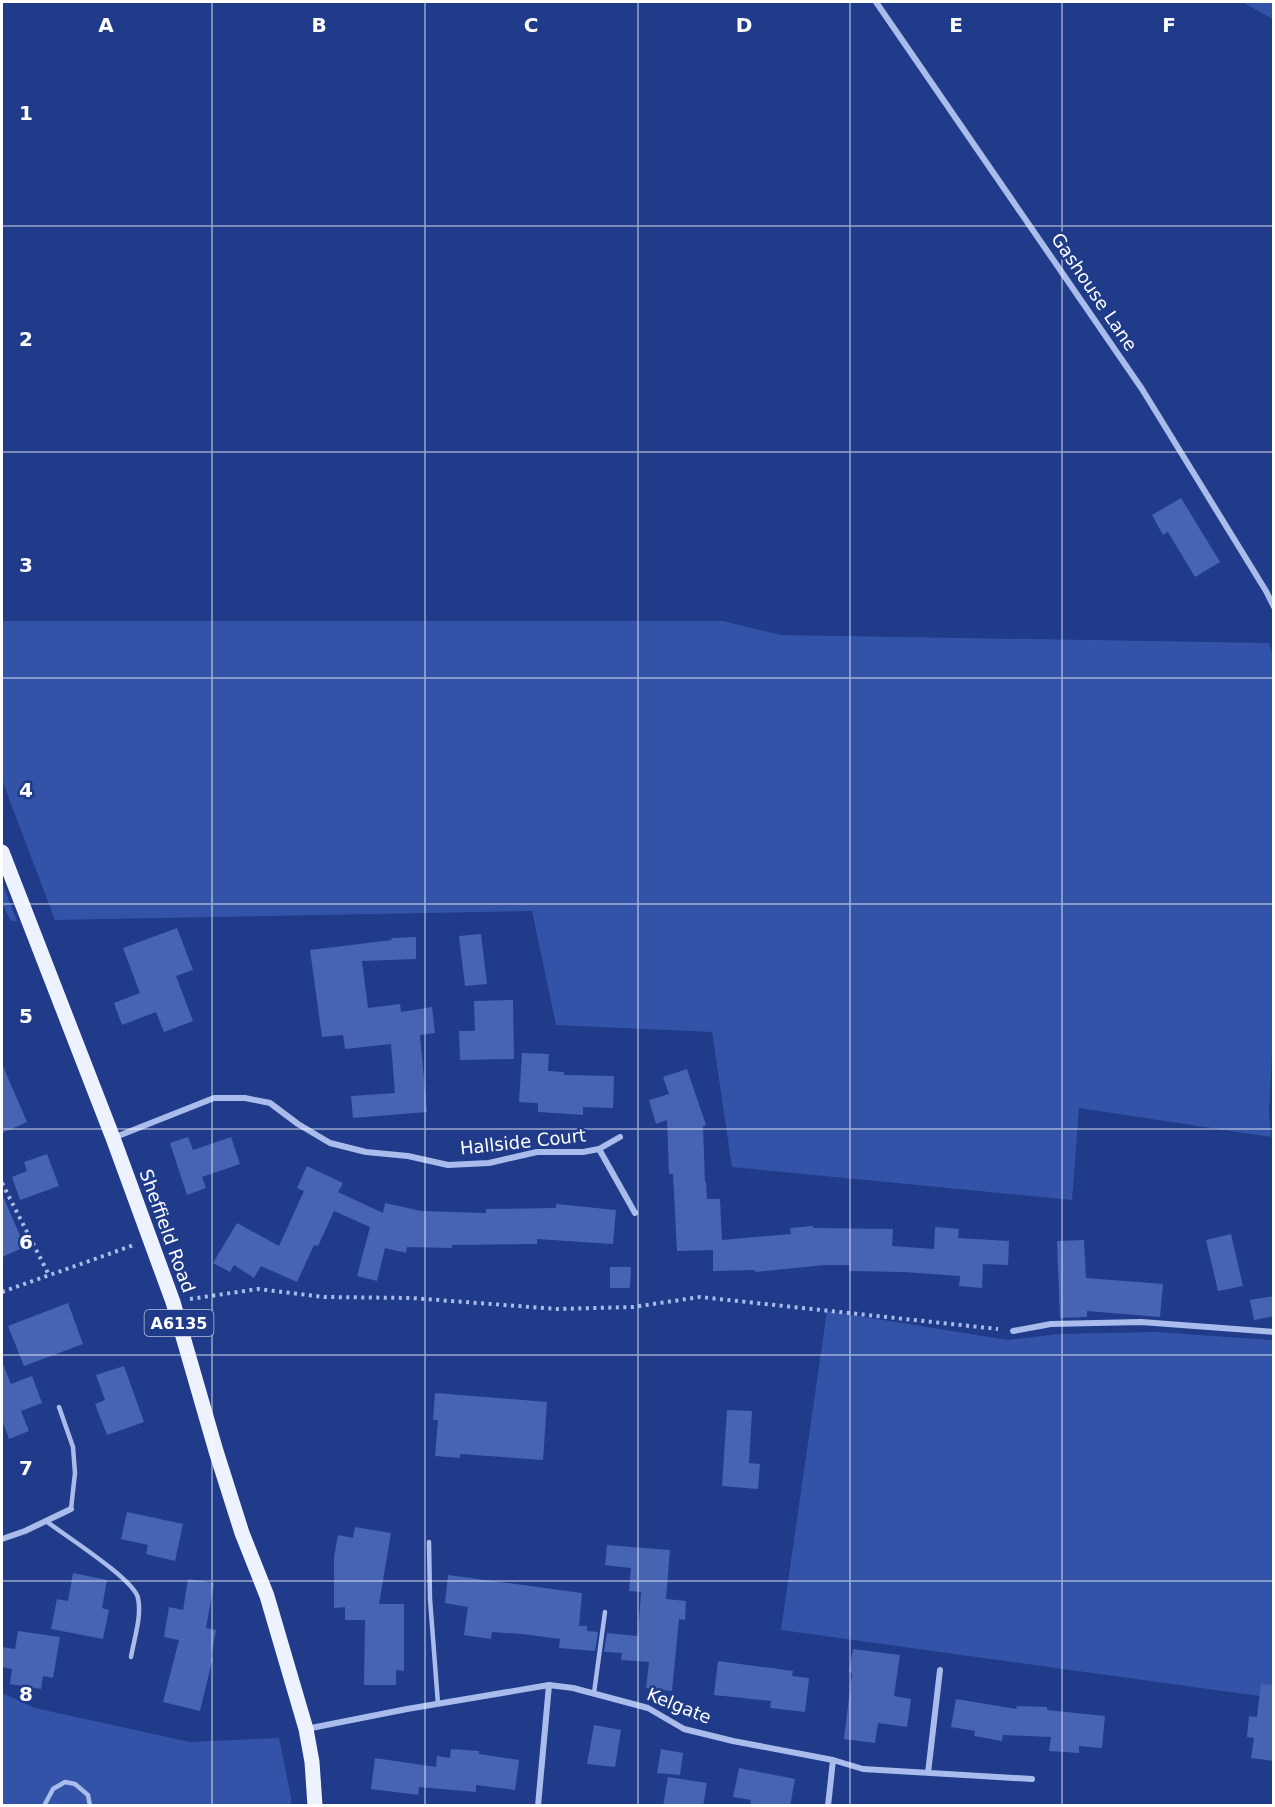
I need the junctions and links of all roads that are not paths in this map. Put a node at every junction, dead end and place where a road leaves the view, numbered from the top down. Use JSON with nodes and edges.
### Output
{"nodes":[{"id":1,"x":876,"y":2,"type":"edge"},
{"id":2,"x":1274,"y":607,"type":"edge"},
{"id":3,"x":2,"y":852,"type":"edge"},
{"id":4,"x":620,"y":1137,"type":"dead end"},
{"id":5,"x":113,"y":1138,"type":"junction"},
{"id":6,"x":599,"y":1149,"type":"junction"},
{"id":7,"x":636,"y":1213,"type":"dead end"},
{"id":8,"x":1013,"y":1331,"type":"road end"},
{"id":9,"x":1274,"y":1332,"type":"edge"},
{"id":10,"x":59,"y":1407,"type":"dead end"},
{"id":11,"x":71,"y":1509,"type":"joint"},
{"id":12,"x":46,"y":1521,"type":"junction"},
{"id":13,"x":2,"y":1539,"type":"edge"},
{"id":14,"x":429,"y":1542,"type":"dead end"},
{"id":15,"x":605,"y":1612,"type":"dead end"},
{"id":16,"x":130,"y":1657,"type":"dead end"},
{"id":17,"x":940,"y":1670,"type":"dead end"},
{"id":18,"x":549,"y":1685,"type":"junction"},
{"id":19,"x":594,"y":1693,"type":"junction"},
{"id":20,"x":438,"y":1704,"type":"junction"},
{"id":21,"x":306,"y":1729,"type":"junction"},
{"id":22,"x":833,"y":1760,"type":"junction"},
{"id":23,"x":928,"y":1773,"type":"junction"},
{"id":24,"x":1032,"y":1779,"type":"dead end"},
{"id":25,"x":44,"y":1806,"type":"edge"},
{"id":26,"x":90,"y":1806,"type":"edge"},
{"id":27,"x":315,"y":1806,"type":"edge"},
{"id":28,"x":538,"y":1806,"type":"edge"},
{"id":29,"x":828,"y":1806,"type":"edge"}],
"edges":[{"from":1,"to":2,"type":"street","name":"Gashouse Lane"},
{"from":3,"to":5,"type":"main road","name":"Sheffield Road","number":"A6135"},
{"from":4,"to":6,"type":"street","name":"Hallside Court"},
{"from":5,"to":6,"type":"street","name":"Hallside Court"},
{"from":5,"to":21,"type":"main road","name":"Sheffield Road","number":"A6135"},
{"from":6,"to":7,"type":"street","name":"Hallside Court"},
{"from":8,"to":9,"type":"street"},
{"from":10,"to":11,"type":"lane"},
{"from":11,"to":12,"type":"street"},
{"from":12,"to":13,"type":"street"},
{"from":12,"to":16,"type":"lane"},
{"from":14,"to":20,"type":"lane"},
{"from":15,"to":19,"type":"lane"},
{"from":17,"to":23,"type":"street"},
{"from":18,"to":19,"type":"street","name":"Kelgate"},
{"from":18,"to":20,"type":"street","name":"Kelgate"},
{"from":18,"to":28,"type":"street"},
{"from":19,"to":22,"type":"street","name":"Kelgate"},
{"from":20,"to":21,"type":"street","name":"Kelgate"},
{"from":21,"to":27,"type":"main road","name":"Sheffield Road","number":"A6135"},
{"from":22,"to":23,"type":"street","name":"Kelgate"},
{"from":22,"to":29,"type":"street"},
{"from":23,"to":24,"type":"street","name":"Kelgate"},
{"from":25,"to":26,"type":"lane"}]}
